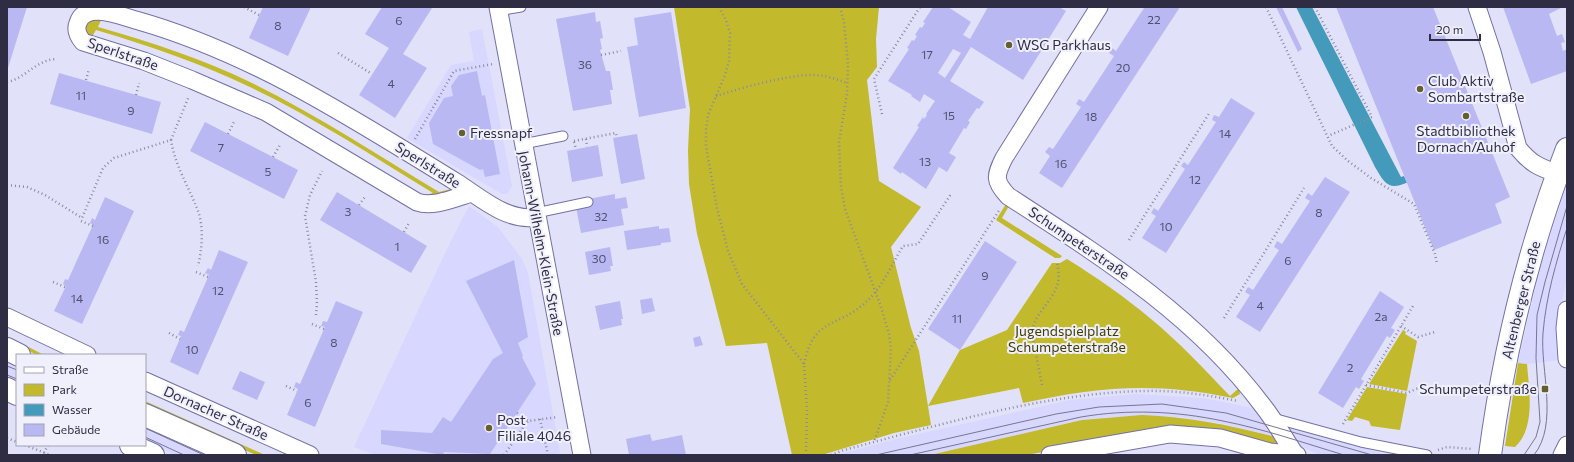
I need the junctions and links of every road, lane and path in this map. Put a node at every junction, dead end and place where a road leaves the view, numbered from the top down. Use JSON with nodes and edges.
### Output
{"nodes":[{"id":1,"x":244,"y":7,"type":"edge"},
{"id":2,"x":521,"y":7,"type":"edge"},
{"id":3,"x":719,"y":7,"type":"edge"},
{"id":4,"x":840,"y":7,"type":"edge"},
{"id":5,"x":920,"y":7,"type":"edge"},
{"id":6,"x":1099,"y":7,"type":"edge"},
{"id":7,"x":1266,"y":7,"type":"edge"},
{"id":8,"x":1315,"y":7,"type":"edge"},
{"id":9,"x":1477,"y":7,"type":"edge"},
{"id":10,"x":498,"y":9,"type":"edge"},
{"id":11,"x":259,"y":15,"type":"dead end"},
{"id":12,"x":621,"y":52,"type":"dead end"},
{"id":13,"x":338,"y":53,"type":"dead end"},
{"id":14,"x":601,"y":55,"type":"dead end"},
{"id":15,"x":56,"y":59,"type":"dead end"},
{"id":16,"x":493,"y":64,"type":"dead end"},
{"id":17,"x":89,"y":69,"type":"dead end"},
{"id":18,"x":372,"y":74,"type":"dead end"},
{"id":19,"x":86,"y":80,"type":"dead end"},
{"id":20,"x":7,"y":82,"type":"edge"},
{"id":21,"x":847,"y":83,"type":"junction"},
{"id":22,"x":139,"y":84,"type":"dead end"},
{"id":23,"x":136,"y":95,"type":"dead end"},
{"id":24,"x":715,"y":96,"type":"junction"},
{"id":25,"x":188,"y":101,"type":"dead end"},
{"id":26,"x":1210,"y":112,"type":"dead end"},
{"id":27,"x":882,"y":114,"type":"dead end"},
{"id":28,"x":234,"y":122,"type":"dead end"},
{"id":29,"x":228,"y":134,"type":"dead end"},
{"id":30,"x":1328,"y":136,"type":"junction"},
{"id":31,"x":617,"y":137,"type":"dead end"},
{"id":32,"x":565,"y":139,"type":"joint"},
{"id":33,"x":586,"y":139,"type":"junction"},
{"id":34,"x":171,"y":140,"type":"junction"},
{"id":35,"x":574,"y":141,"type":"junction"},
{"id":36,"x":412,"y":144,"type":"dead end"},
{"id":37,"x":523,"y":144,"type":"junction"},
{"id":38,"x":280,"y":145,"type":"dead end"},
{"id":39,"x":587,"y":147,"type":"dead end"},
{"id":40,"x":1567,"y":148,"type":"edge"},
{"id":41,"x":576,"y":149,"type":"dead end"},
{"id":42,"x":273,"y":157,"type":"dead end"},
{"id":43,"x":322,"y":171,"type":"dead end"},
{"id":44,"x":1558,"y":174,"type":"junction"},
{"id":45,"x":7,"y":185,"type":"edge"},
{"id":46,"x":1304,"y":188,"type":"dead end"},
{"id":47,"x":472,"y":193,"type":"junction"},
{"id":48,"x":951,"y":194,"type":"dead end"},
{"id":49,"x":1008,"y":196,"type":"junction"},
{"id":50,"x":365,"y":197,"type":"dead end"},
{"id":51,"x":588,"y":202,"type":"dead end"},
{"id":52,"x":359,"y":205,"type":"dead end"},
{"id":53,"x":536,"y":215,"type":"junction"},
{"id":54,"x":81,"y":221,"type":"dead end"},
{"id":55,"x":409,"y":223,"type":"dead end"},
{"id":56,"x":93,"y":226,"type":"dead end"},
{"id":57,"x":404,"y":232,"type":"dead end"},
{"id":58,"x":1129,"y":240,"type":"dead end"},
{"id":59,"x":1058,"y":261,"type":"dead end"},
{"id":60,"x":1437,"y":264,"type":"dead end"},
{"id":61,"x":198,"y":266,"type":"dead end"},
{"id":62,"x":196,"y":272,"type":"dead end"},
{"id":63,"x":208,"y":277,"type":"dead end"},
{"id":64,"x":53,"y":282,"type":"dead end"},
{"id":65,"x":65,"y":287,"type":"dead end"},
{"id":66,"x":875,"y":291,"type":"junction"},
{"id":67,"x":1413,"y":306,"type":"dead end"},
{"id":68,"x":1567,"y":310,"type":"edge"},
{"id":69,"x":316,"y":315,"type":"dead end"},
{"id":70,"x":7,"y":317,"type":"edge"},
{"id":71,"x":1224,"y":318,"type":"dead end"},
{"id":72,"x":312,"y":324,"type":"dead end"},
{"id":73,"x":1400,"y":326,"type":"junction"},
{"id":74,"x":324,"y":329,"type":"dead end"},
{"id":75,"x":1435,"y":332,"type":"dead end"},
{"id":76,"x":169,"y":333,"type":"dead end"},
{"id":77,"x":180,"y":339,"type":"dead end"},
{"id":78,"x":7,"y":349,"type":"edge"},
{"id":79,"x":17,"y":354,"type":"edge"},
{"id":80,"x":85,"y":354,"type":"edge"},
{"id":81,"x":1567,"y":359,"type":"edge"},
{"id":82,"x":804,"y":364,"type":"junction"},
{"id":83,"x":889,"y":380,"type":"junction"},
{"id":84,"x":146,"y":381,"type":"edge"},
{"id":85,"x":1042,"y":385,"type":"dead end"},
{"id":86,"x":1366,"y":385,"type":"junction"},
{"id":87,"x":1425,"y":385,"type":"dead end"},
{"id":88,"x":286,"y":386,"type":"dead end"},
{"id":89,"x":7,"y":389,"type":"edge"},
{"id":90,"x":297,"y":391,"type":"dead end"},
{"id":91,"x":16,"y":394,"type":"edge"},
{"id":92,"x":1268,"y":412,"type":"junction"},
{"id":93,"x":517,"y":413,"type":"dead end"},
{"id":94,"x":146,"y":415,"type":"edge"},
{"id":95,"x":558,"y":417,"type":"dead end"},
{"id":96,"x":540,"y":419,"type":"junction"},
{"id":97,"x":528,"y":421,"type":"junction"},
{"id":98,"x":1342,"y":425,"type":"dead end"},
{"id":99,"x":874,"y":442,"type":"junction"},
{"id":100,"x":1567,"y":445,"type":"edge"},
{"id":101,"x":27,"y":446,"type":"edge"},
{"id":102,"x":48,"y":446,"type":"edge"},
{"id":103,"x":133,"y":446,"type":"edge"},
{"id":104,"x":1481,"y":452,"type":"edge"},
{"id":105,"x":44,"y":453,"type":"junction"},
{"id":106,"x":1431,"y":453,"type":"edge"},
{"id":107,"x":50,"y":455,"type":"edge"},
{"id":108,"x":154,"y":455,"type":"edge"},
{"id":109,"x":235,"y":455,"type":"edge"},
{"id":110,"x":310,"y":455,"type":"edge"},
{"id":111,"x":504,"y":455,"type":"edge"},
{"id":112,"x":548,"y":455,"type":"edge"},
{"id":113,"x":582,"y":455,"type":"edge"},
{"id":114,"x":806,"y":455,"type":"edge"},
{"id":115,"x":831,"y":455,"type":"edge"},
{"id":116,"x":1050,"y":455,"type":"edge"},
{"id":117,"x":1296,"y":455,"type":"edge"},
{"id":118,"x":1562,"y":455,"type":"edge"}],
"edges":[{"from":1,"to":11,"type":"path"},
{"from":2,"to":10,"type":"lane"},
{"from":3,"to":24,"type":"path"},
{"from":4,"to":21,"type":"path"},
{"from":5,"to":27,"type":"path"},
{"from":6,"to":49,"type":"street","name":"Schumpeterstraße"},
{"from":7,"to":30,"type":"path"},
{"from":8,"to":30,"type":"path"},
{"from":9,"to":44,"type":"street"},
{"from":10,"to":37,"type":"street","name":"Johann-Wilhelm-Klein-Straße"},
{"from":12,"to":14,"type":"path"},
{"from":13,"to":18,"type":"path"},
{"from":15,"to":20,"type":"path"},
{"from":16,"to":36,"type":"path"},
{"from":17,"to":19,"type":"path"},
{"from":21,"to":24,"type":"path"},
{"from":21,"to":66,"type":"path"},
{"from":22,"to":23,"type":"path"},
{"from":24,"to":82,"type":"path"},
{"from":25,"to":34,"type":"path"},
{"from":26,"to":58,"type":"path"},
{"from":28,"to":29,"type":"path"},
{"from":30,"to":60,"type":"path"},
{"from":31,"to":33,"type":"path"},
{"from":32,"to":35,"type":"path"},
{"from":32,"to":37,"type":"lane"},
{"from":33,"to":35,"type":"path"},
{"from":33,"to":39,"type":"path"},
{"from":34,"to":45,"type":"path"},
{"from":34,"to":61,"type":"path"},
{"from":35,"to":41,"type":"path"},
{"from":37,"to":53,"type":"street","name":"Johann-Wilhelm-Klein-Straße"},
{"from":38,"to":42,"type":"path"},
{"from":40,"to":44,"type":"street","name":"Altenberger Straße"},
{"from":43,"to":69,"type":"path"},
{"from":44,"to":104,"type":"street","name":"Altenberger Straße"},
{"from":46,"to":71,"type":"path"},
{"from":47,"to":47,"type":"street","name":"Sperlstraße"},
{"from":47,"to":53,"type":"street","name":"Sperlstraße"},
{"from":48,"to":66,"type":"path"},
{"from":49,"to":83,"type":"path"},
{"from":49,"to":92,"type":"street","name":"Schumpeterstraße"},
{"from":50,"to":52,"type":"path"},
{"from":51,"to":53,"type":"lane"},
{"from":53,"to":113,"type":"street","name":"Johann-Wilhelm-Klein-Straße"},
{"from":54,"to":56,"type":"path"},
{"from":55,"to":57,"type":"path"},
{"from":59,"to":85,"type":"path"},
{"from":62,"to":63,"type":"path"},
{"from":64,"to":65,"type":"path"},
{"from":66,"to":82,"type":"path"},
{"from":66,"to":83,"type":"path"},
{"from":67,"to":73,"type":"path"},
{"from":68,"to":81,"type":"street"},
{"from":70,"to":80,"type":"street"},
{"from":72,"to":74,"type":"path"},
{"from":73,"to":75,"type":"path"},
{"from":73,"to":86,"type":"path"},
{"from":76,"to":77,"type":"path"},
{"from":78,"to":79,"type":"street"},
{"from":82,"to":114,"type":"path"},
{"from":83,"to":99,"type":"path"},
{"from":84,"to":110,"type":"street","name":"Dornacher Straße"},
{"from":86,"to":87,"type":"path"},
{"from":86,"to":98,"type":"path"},
{"from":88,"to":90,"type":"path"},
{"from":89,"to":91,"type":"street"},
{"from":92,"to":99,"type":"path"},
{"from":92,"to":106,"type":"lane"},
{"from":92,"to":117,"type":"street","name":"Schumpeterstraße"},
{"from":93,"to":97,"type":"path"},
{"from":94,"to":109,"type":"street"},
{"from":95,"to":96,"type":"path"},
{"from":96,"to":97,"type":"path"},
{"from":96,"to":112,"type":"path"},
{"from":97,"to":111,"type":"path"},
{"from":99,"to":115,"type":"path"},
{"from":100,"to":118,"type":"street"},
{"from":101,"to":105,"type":"path"},
{"from":102,"to":105,"type":"path"},
{"from":103,"to":108,"type":"street"},
{"from":104,"to":106,"type":"path"},
{"from":105,"to":107,"type":"path"},
{"from":116,"to":117,"type":"street"}]}
